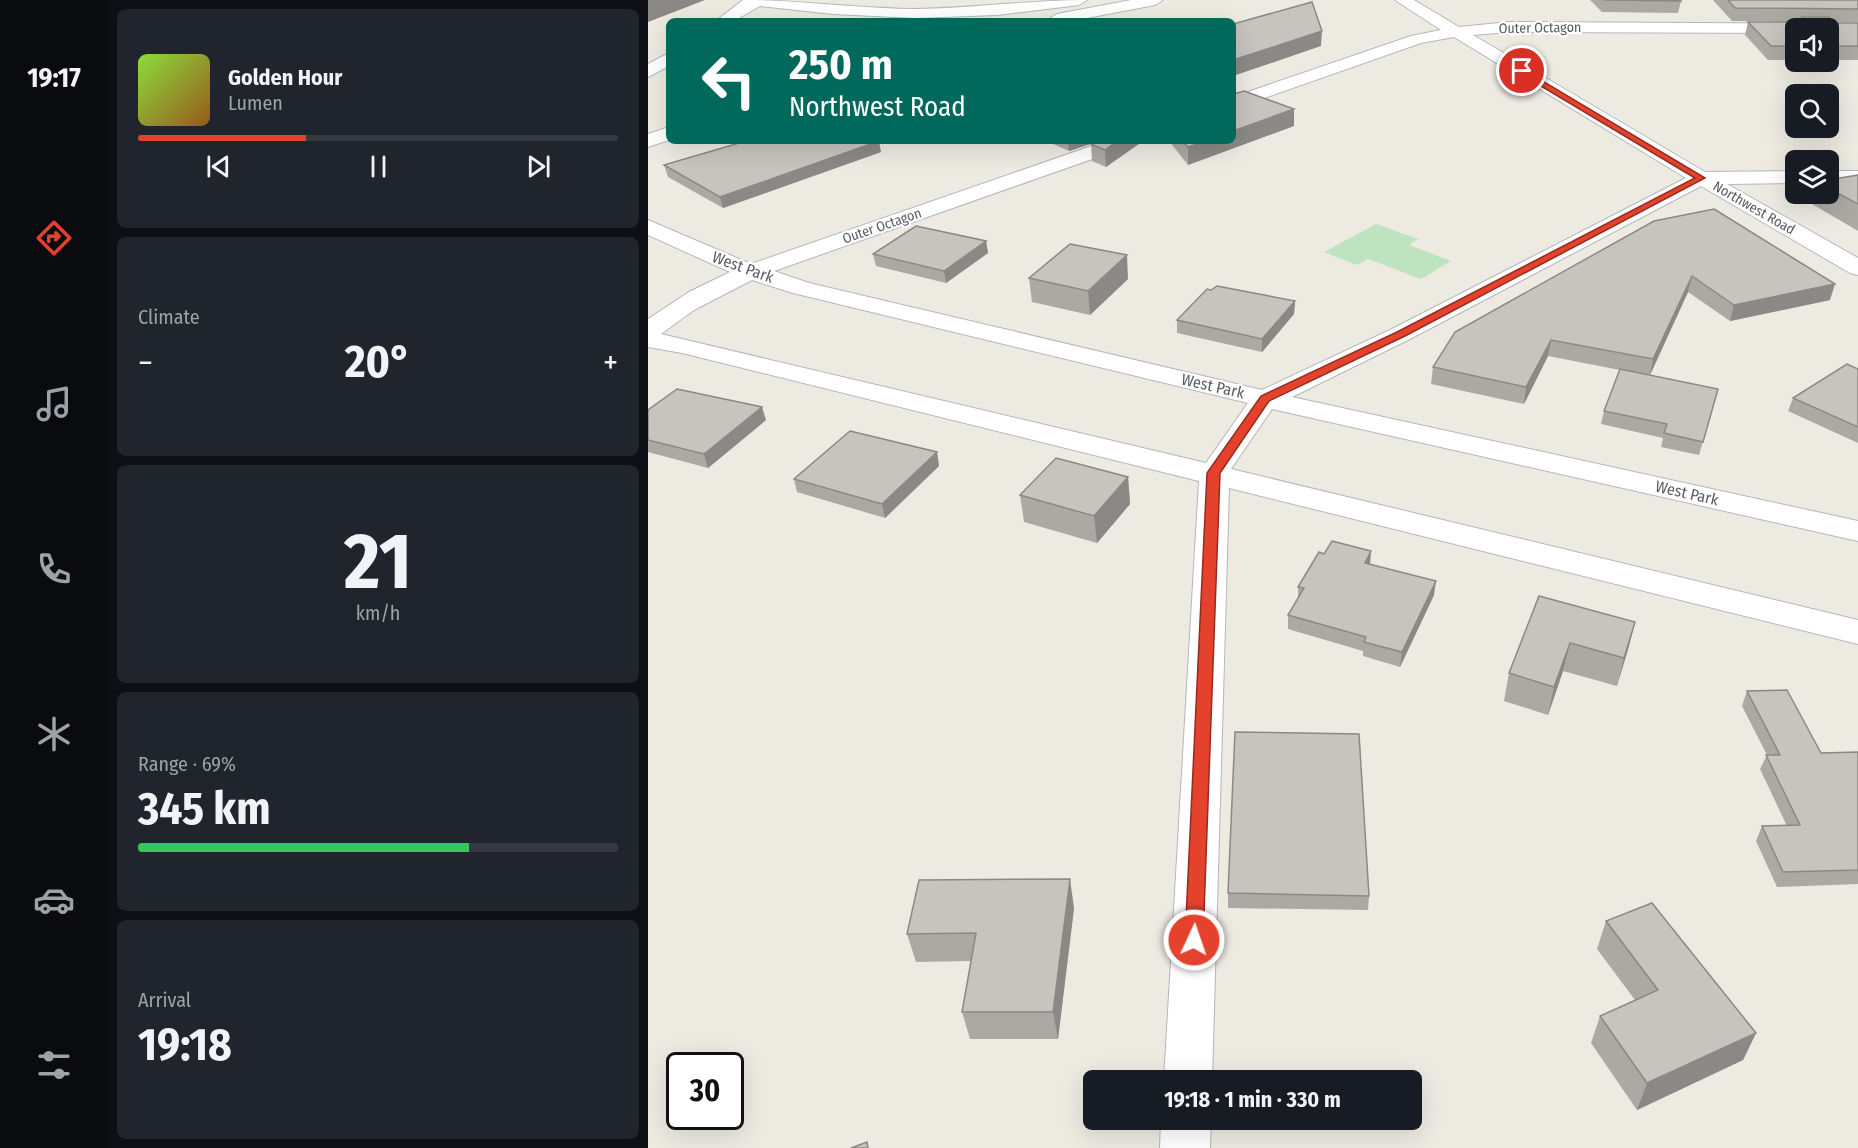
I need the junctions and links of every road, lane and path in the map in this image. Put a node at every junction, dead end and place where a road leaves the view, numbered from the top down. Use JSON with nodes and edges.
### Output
{"nodes":[{"id":1,"x":757,"y":0,"type":"edge"},
{"id":2,"x":990,"y":0,"type":"edge"},
{"id":3,"x":1079,"y":0,"type":"edge"},
{"id":4,"x":1090,"y":0,"type":"edge"},
{"id":5,"x":1155,"y":0,"type":"edge"},
{"id":6,"x":1403,"y":0,"type":"edge"},
{"id":7,"x":810,"y":8,"type":"junction"},
{"id":8,"x":728,"y":18,"type":"edge"},
{"id":9,"x":1010,"y":18,"type":"edge"},
{"id":10,"x":1062,"y":18,"type":"edge"},
{"id":11,"x":1858,"y":28,"type":"edge"},
{"id":12,"x":1455,"y":32,"type":"junction"},
{"id":13,"x":666,"y":60,"type":"edge"},
{"id":14,"x":648,"y":72,"type":"edge"},
{"id":15,"x":1236,"y":102,"type":"edge"},
{"id":16,"x":666,"y":116,"type":"edge"},
{"id":17,"x":648,"y":122,"type":"edge"},
{"id":18,"x":666,"y":134,"type":"edge"},
{"id":19,"x":648,"y":141,"type":"edge"},
{"id":20,"x":1116,"y":144,"type":"edge"},
{"id":21,"x":1785,"y":177,"type":"edge"},
{"id":22,"x":1839,"y":177,"type":"edge"},
{"id":23,"x":1858,"y":177,"type":"edge"},
{"id":24,"x":1701,"y":178,"type":"junction"},
{"id":25,"x":648,"y":227,"type":"edge"},
{"id":26,"x":1858,"y":268,"type":"edge"},
{"id":27,"x":752,"y":271,"type":"junction"},
{"id":28,"x":648,"y":331,"type":"edge"},
{"id":29,"x":648,"y":339,"type":"edge"},
{"id":30,"x":1265,"y":399,"type":"junction"},
{"id":31,"x":1214,"y":473,"type":"junction"},
{"id":32,"x":1858,"y":531,"type":"edge"},
{"id":33,"x":1858,"y":632,"type":"edge"},
{"id":34,"x":1188,"y":1070,"type":"edge"},
{"id":35,"x":1186,"y":1130,"type":"edge"},
{"id":36,"x":1185,"y":1148,"type":"edge"}],
"edges":[{"from":1,"to":7,"type":"street"},
{"from":1,"to":8,"type":"street"},
{"from":2,"to":7,"type":"street"},
{"from":3,"to":7,"type":"street"},
{"from":4,"to":9,"type":"street"},
{"from":5,"to":10,"type":"street"},
{"from":6,"to":12,"type":"street","name":"Northwest Road"},
{"from":11,"to":12,"type":"street","name":"Outer Octagon"},
{"from":12,"to":15,"type":"street","name":"Outer Octagon"},
{"from":12,"to":24,"type":"street","name":"Northwest Road"},
{"from":13,"to":14,"type":"street"},
{"from":16,"to":17,"type":"street"},
{"from":18,"to":19,"type":"street"},
{"from":20,"to":27,"type":"street","name":"Outer Octagon"},
{"from":21,"to":24,"type":"street"},
{"from":22,"to":23,"type":"street"},
{"from":24,"to":26,"type":"street","name":"Northwest Road"},
{"from":24,"to":30,"type":"street"},
{"from":25,"to":27,"type":"street","name":"West Park"},
{"from":27,"to":28,"type":"street","name":"Outer Octagon"},
{"from":27,"to":30,"type":"street","name":"West Park"},
{"from":29,"to":31,"type":"street"},
{"from":30,"to":31,"type":"street"},
{"from":30,"to":32,"type":"street","name":"West Park"},
{"from":31,"to":33,"type":"street"},
{"from":31,"to":34,"type":"street"},
{"from":35,"to":36,"type":"street"}]}
